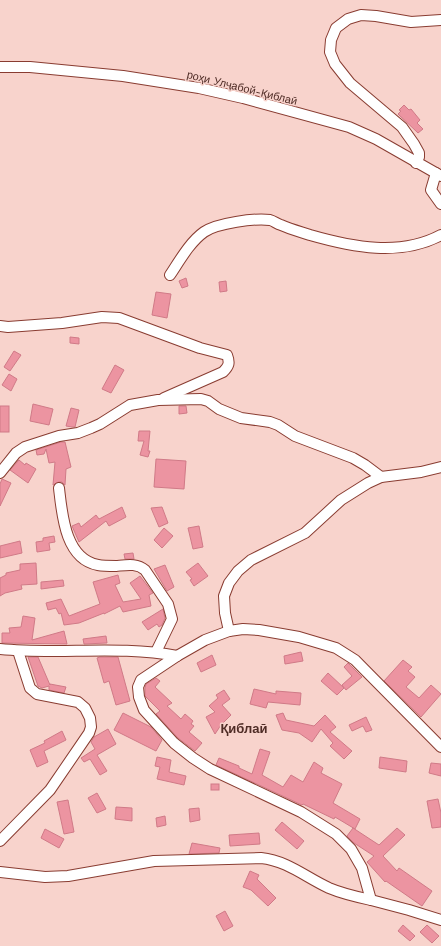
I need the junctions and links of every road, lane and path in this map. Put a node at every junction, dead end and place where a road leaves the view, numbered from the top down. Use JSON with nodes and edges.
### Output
{"nodes":[{"id":1,"x":441,"y":20,"type":"edge"},
{"id":2,"x":0,"y":67,"type":"edge"},
{"id":3,"x":416,"y":163,"type":"junction"},
{"id":4,"x":438,"y":174,"type":"edge"},
{"id":5,"x":441,"y":204,"type":"edge"},
{"id":6,"x":441,"y":235,"type":"edge"},
{"id":7,"x":170,"y":275,"type":"dead end"},
{"id":8,"x":0,"y":326,"type":"edge"},
{"id":9,"x":158,"y":400,"type":"junction"},
{"id":10,"x":441,"y":467,"type":"edge"},
{"id":11,"x":0,"y":473,"type":"edge"},
{"id":12,"x":380,"y":477,"type":"junction"},
{"id":13,"x":60,"y":488,"type":"dead end"},
{"id":14,"x":229,"y":631,"type":"junction"},
{"id":15,"x":0,"y":649,"type":"edge"},
{"id":16,"x":18,"y":651,"type":"junction"},
{"id":17,"x":156,"y":652,"type":"junction"},
{"id":18,"x":176,"y":656,"type":"junction"},
{"id":19,"x":441,"y":747,"type":"edge"},
{"id":20,"x":0,"y":841,"type":"edge"},
{"id":21,"x":0,"y":872,"type":"edge"},
{"id":22,"x":371,"y":900,"type":"junction"},
{"id":23,"x":441,"y":920,"type":"edge"}],
"edges":[{"from":1,"to":3,"type":"street"},
{"from":2,"to":3,"type":"street","name":"роҳи Улҷабой-Қиблаӣ"},
{"from":3,"to":4,"type":"street","name":"роҳи Улҷабой-Қиблаӣ"},
{"from":4,"to":5,"type":"street"},
{"from":6,"to":7,"type":"street"},
{"from":8,"to":9,"type":"street"},
{"from":9,"to":11,"type":"street"},
{"from":9,"to":12,"type":"street"},
{"from":10,"to":12,"type":"street"},
{"from":12,"to":14,"type":"street"},
{"from":13,"to":17,"type":"street"},
{"from":14,"to":18,"type":"street"},
{"from":14,"to":19,"type":"street"},
{"from":15,"to":16,"type":"street"},
{"from":16,"to":17,"type":"street"},
{"from":16,"to":20,"type":"street"},
{"from":17,"to":18,"type":"street"},
{"from":18,"to":22,"type":"street"},
{"from":21,"to":22,"type":"street"},
{"from":22,"to":23,"type":"street"}]}
